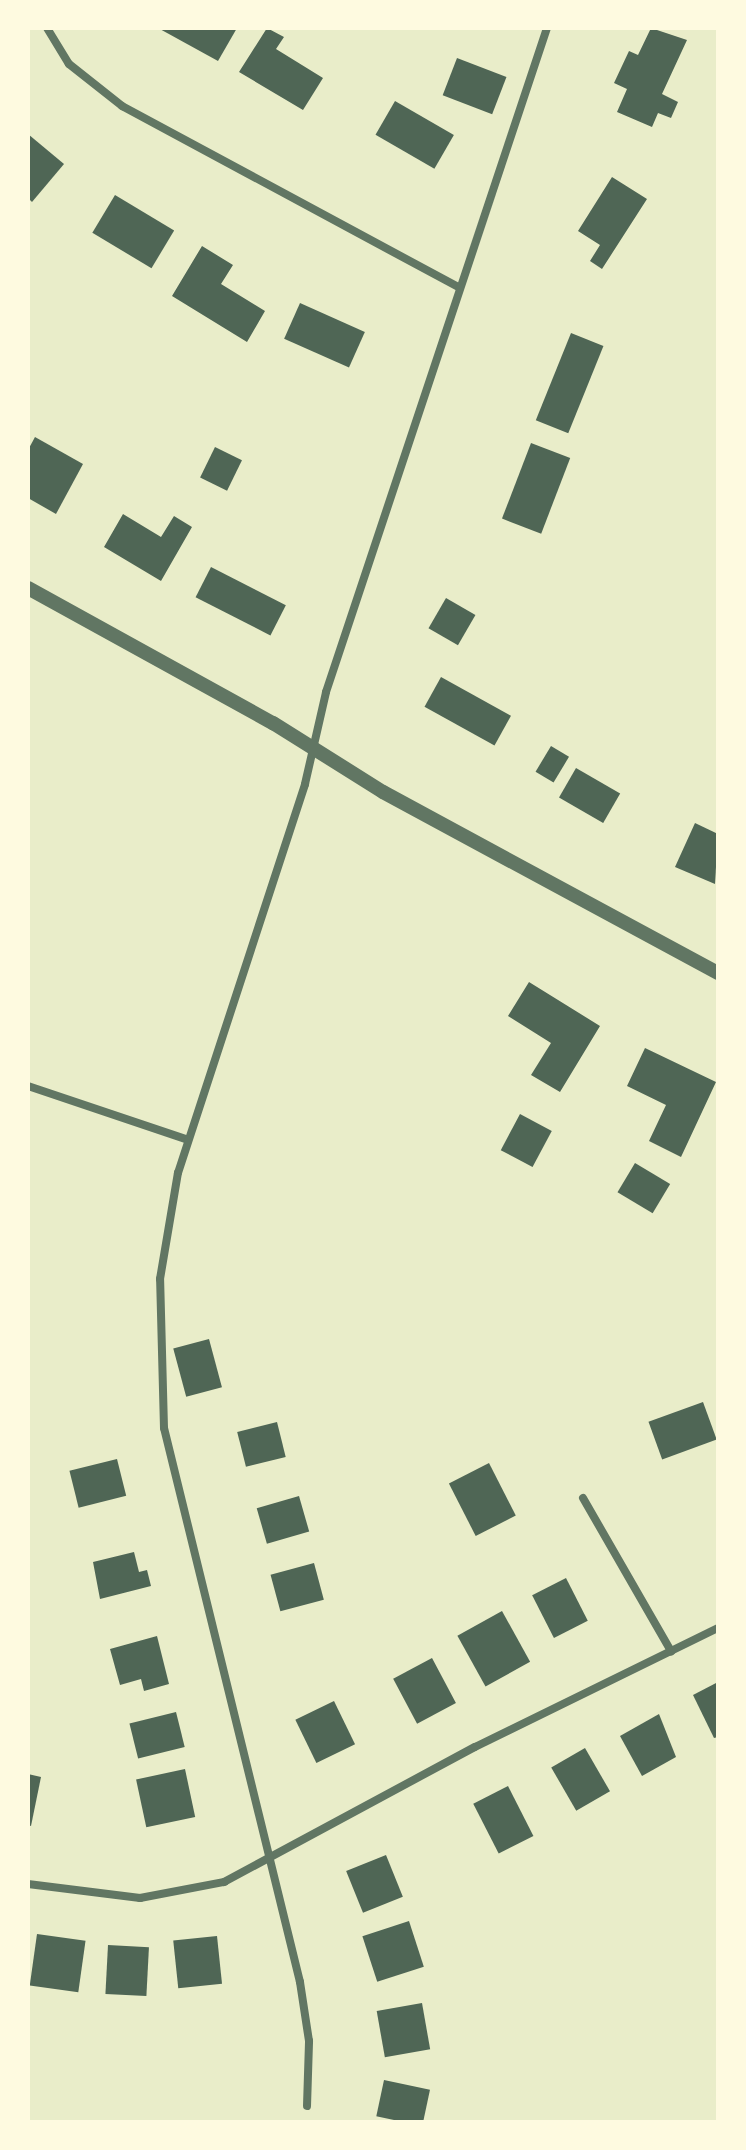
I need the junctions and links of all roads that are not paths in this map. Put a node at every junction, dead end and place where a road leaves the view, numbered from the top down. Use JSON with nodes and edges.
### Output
{"nodes":[{"id":1,"x":47,"y":28,"type":"edge"},
{"id":2,"x":547,"y":28,"type":"edge"},
{"id":3,"x":458,"y":287,"type":"junction"},
{"id":4,"x":28,"y":588,"type":"edge"},
{"id":5,"x":315,"y":748,"type":"junction"},
{"id":6,"x":718,"y":973,"type":"edge"},
{"id":7,"x":28,"y":1086,"type":"edge"},
{"id":8,"x":188,"y":1140,"type":"junction"},
{"id":9,"x":583,"y":1498,"type":"dead end"},
{"id":10,"x":718,"y":1628,"type":"edge"},
{"id":11,"x":671,"y":1651,"type":"junction"},
{"id":12,"x":271,"y":1861,"type":"junction"},
{"id":13,"x":28,"y":1884,"type":"edge"},
{"id":14,"x":307,"y":2106,"type":"dead end"}],
"edges":[{"from":1,"to":3,"type":"street"},
{"from":2,"to":3,"type":"street"},
{"from":3,"to":5,"type":"street"},
{"from":4,"to":5,"type":"street"},
{"from":5,"to":6,"type":"street"},
{"from":5,"to":8,"type":"street"},
{"from":7,"to":8,"type":"street"},
{"from":8,"to":12,"type":"street"},
{"from":9,"to":11,"type":"street"},
{"from":10,"to":11,"type":"street"},
{"from":11,"to":12,"type":"street"},
{"from":12,"to":13,"type":"street"},
{"from":12,"to":14,"type":"street"}]}
